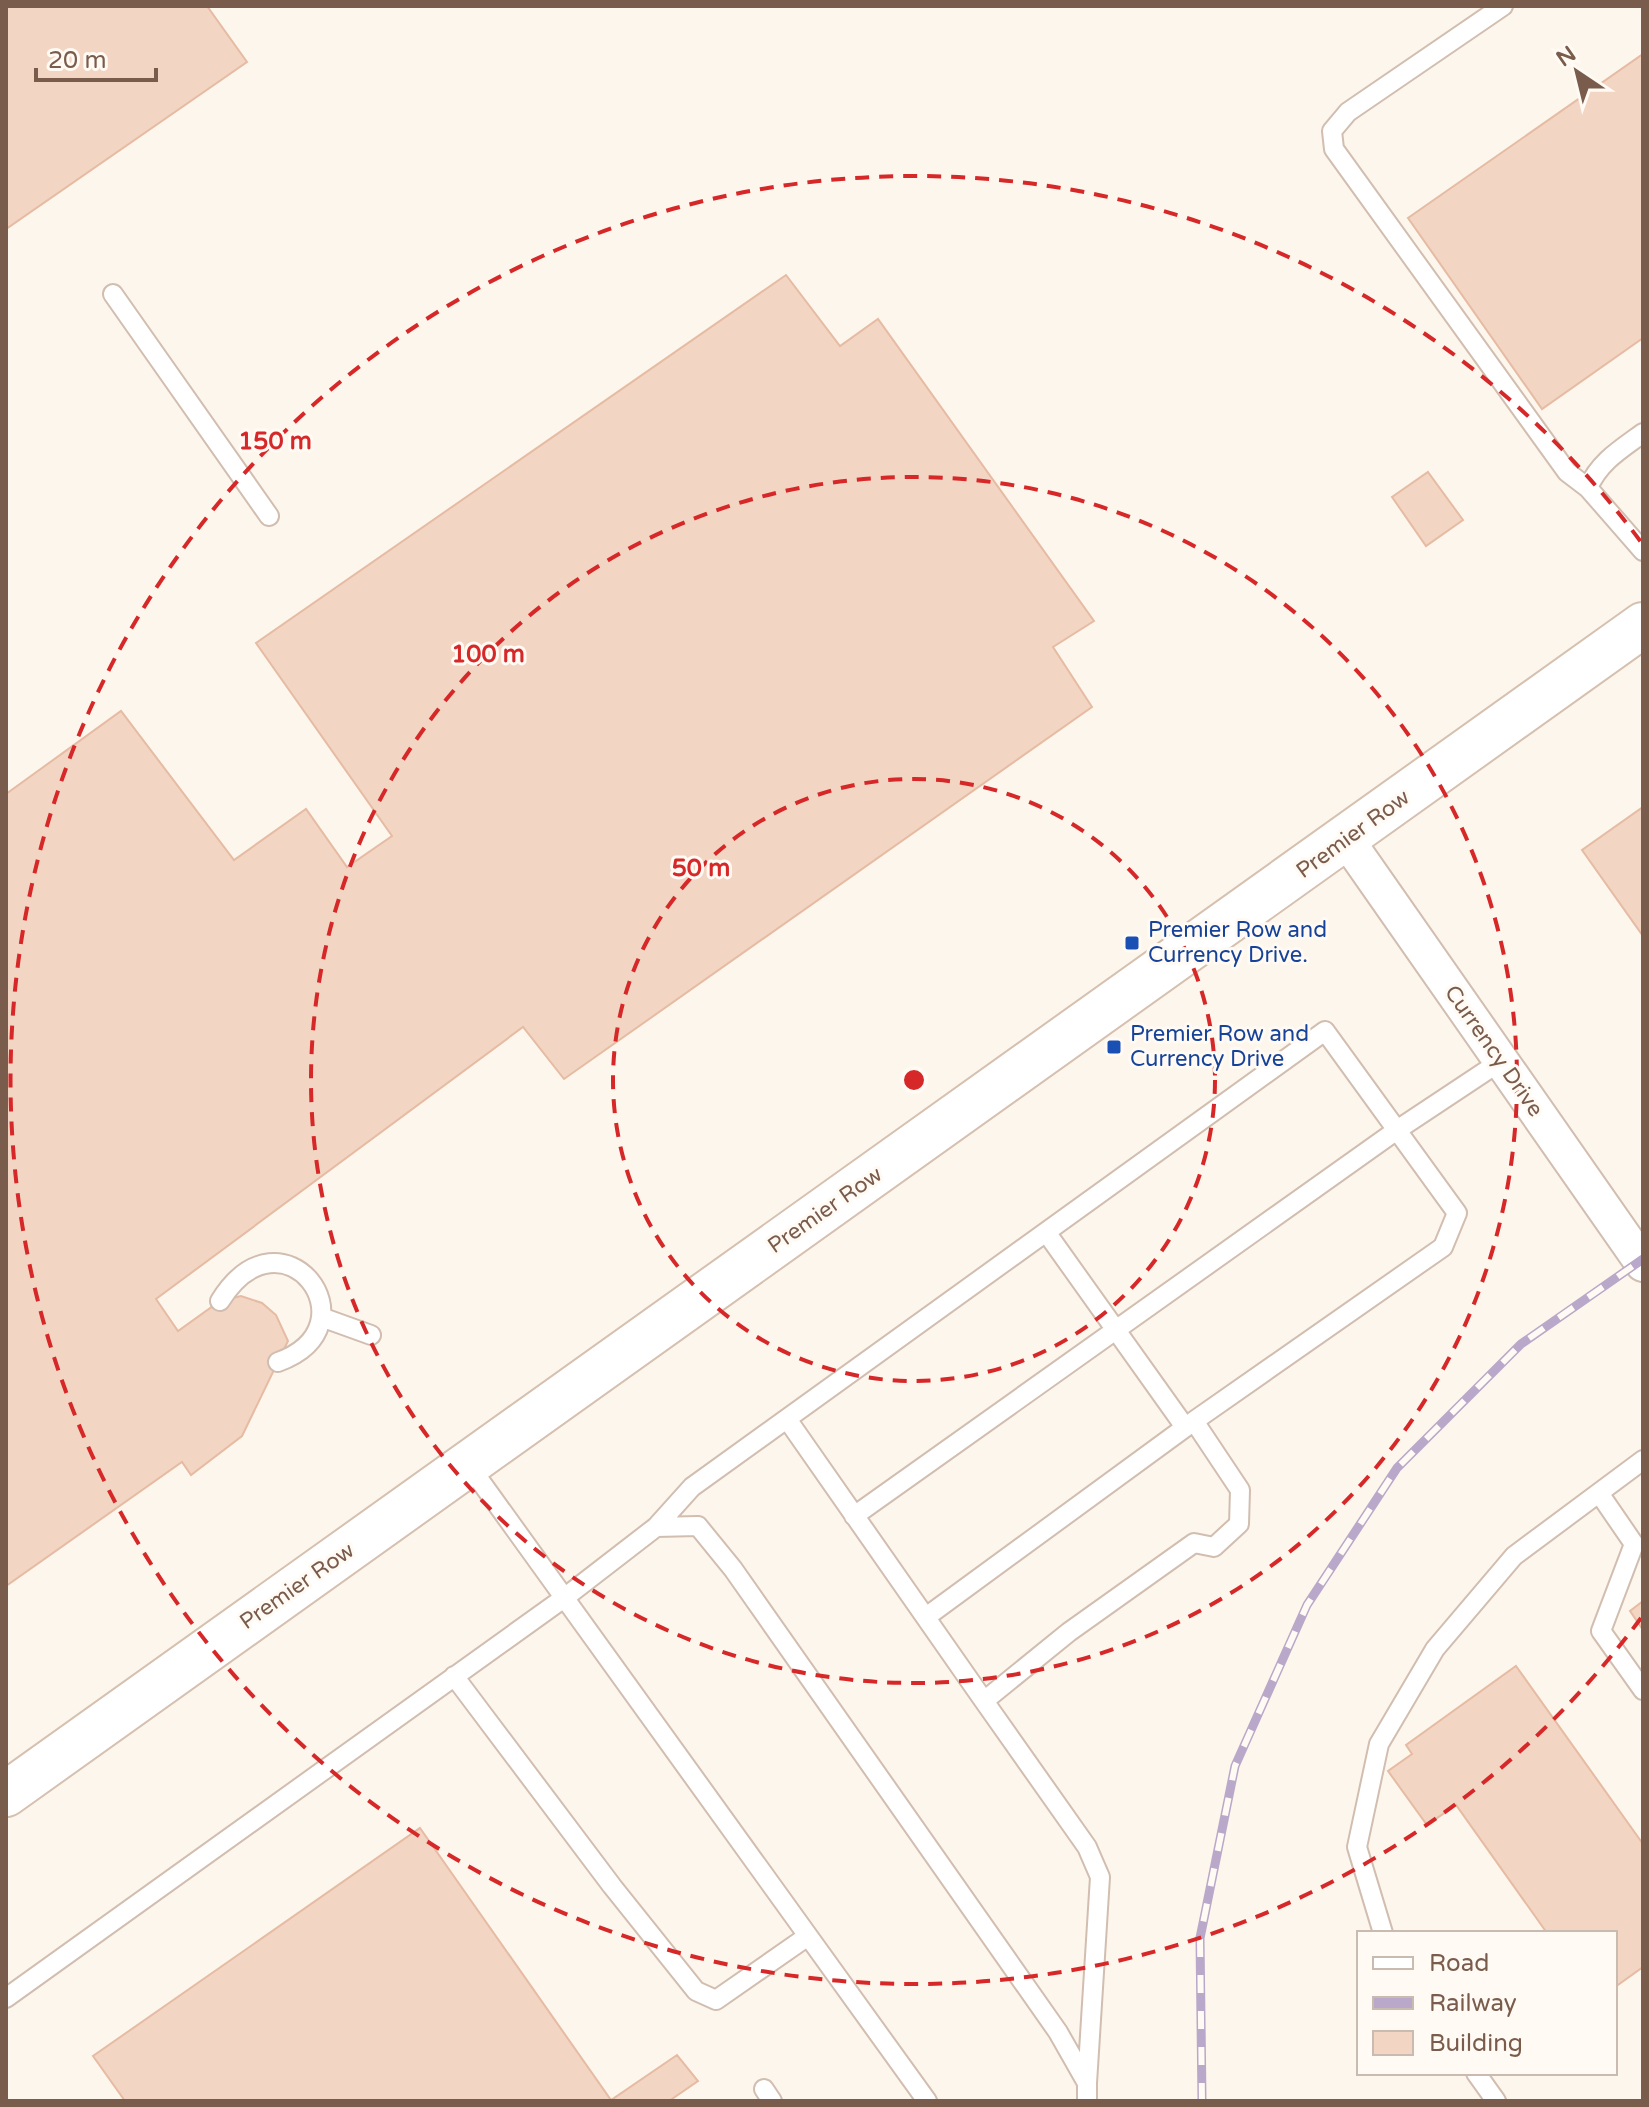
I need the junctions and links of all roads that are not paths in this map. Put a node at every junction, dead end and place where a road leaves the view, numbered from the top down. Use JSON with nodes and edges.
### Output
{"nodes":[{"id":1,"x":1503,"y":6,"type":"edge"},
{"id":2,"x":113,"y":294,"type":"dead end"},
{"id":3,"x":1643,"y":433,"type":"edge"},
{"id":4,"x":1588,"y":488,"type":"junction"},
{"id":5,"x":269,"y":516,"type":"dead end"},
{"id":6,"x":1643,"y":551,"type":"edge"},
{"id":7,"x":1643,"y":625,"type":"edge"},
{"id":8,"x":1346,"y":839,"type":"junction"},
{"id":9,"x":1501,"y":1061,"type":"junction"},
{"id":10,"x":1397,"y":1130,"type":"junction"},
{"id":11,"x":1046,"y":1232,"type":"junction"},
{"id":12,"x":1643,"y":1264,"type":"edge"},
{"id":13,"x":220,"y":1301,"type":"dead end"},
{"id":14,"x":321,"y":1317,"type":"junction"},
{"id":15,"x":1118,"y":1330,"type":"junction"},
{"id":16,"x":371,"y":1335,"type":"dead end"},
{"id":17,"x":278,"y":1362,"type":"dead end"},
{"id":18,"x":787,"y":1419,"type":"junction"},
{"id":19,"x":1190,"y":1424,"type":"junction"},
{"id":20,"x":1643,"y":1460,"type":"edge"},
{"id":21,"x":468,"y":1464,"type":"junction"},
{"id":22,"x":1599,"y":1493,"type":"junction"},
{"id":23,"x":854,"y":1516,"type":"junction"},
{"id":24,"x":656,"y":1527,"type":"junction"},
{"id":25,"x":564,"y":1598,"type":"junction"},
{"id":26,"x":926,"y":1617,"type":"junction"},
{"id":27,"x":454,"y":1676,"type":"junction"},
{"id":28,"x":1643,"y":1690,"type":"edge"},
{"id":29,"x":984,"y":1701,"type":"junction"},
{"id":30,"x":6,"y":1794,"type":"edge"},
{"id":31,"x":1382,"y":1931,"type":"edge"},
{"id":32,"x":808,"y":1936,"type":"junction"},
{"id":33,"x":6,"y":1998,"type":"edge"},
{"id":34,"x":1477,"y":2075,"type":"edge"},
{"id":35,"x":1087,"y":2092,"type":"edge"},
{"id":36,"x":927,"y":2101,"type":"edge"},
{"id":37,"x":1496,"y":2101,"type":"edge"}],
"edges":[{"from":1,"to":4,"type":"lane"},
{"from":2,"to":5,"type":"lane"},
{"from":3,"to":4,"type":"lane"},
{"from":4,"to":6,"type":"lane"},
{"from":7,"to":8,"type":"street","name":"Premier Row"},
{"from":8,"to":9,"type":"street","name":"Currency Drive"},
{"from":8,"to":21,"type":"street","name":"Premier Row"},
{"from":9,"to":10,"type":"lane"},
{"from":9,"to":12,"type":"street","name":"Currency Drive"},
{"from":10,"to":11,"type":"lane"},
{"from":10,"to":15,"type":"lane"},
{"from":10,"to":19,"type":"lane"},
{"from":11,"to":15,"type":"lane"},
{"from":11,"to":18,"type":"lane"},
{"from":13,"to":14,"type":"lane"},
{"from":14,"to":16,"type":"lane"},
{"from":14,"to":17,"type":"lane"},
{"from":15,"to":19,"type":"lane"},
{"from":15,"to":23,"type":"lane"},
{"from":18,"to":23,"type":"lane"},
{"from":18,"to":24,"type":"lane"},
{"from":19,"to":26,"type":"lane"},
{"from":19,"to":29,"type":"lane"},
{"from":20,"to":22,"type":"lane"},
{"from":21,"to":25,"type":"lane"},
{"from":21,"to":30,"type":"street","name":"Premier Row"},
{"from":22,"to":28,"type":"lane"},
{"from":22,"to":31,"type":"lane"},
{"from":23,"to":26,"type":"lane"},
{"from":24,"to":25,"type":"lane"},
{"from":24,"to":35,"type":"lane"},
{"from":25,"to":27,"type":"lane"},
{"from":25,"to":32,"type":"lane"},
{"from":26,"to":29,"type":"lane"},
{"from":27,"to":32,"type":"lane"},
{"from":27,"to":33,"type":"lane"},
{"from":29,"to":35,"type":"lane"},
{"from":32,"to":36,"type":"lane"},
{"from":34,"to":37,"type":"lane"}]}
